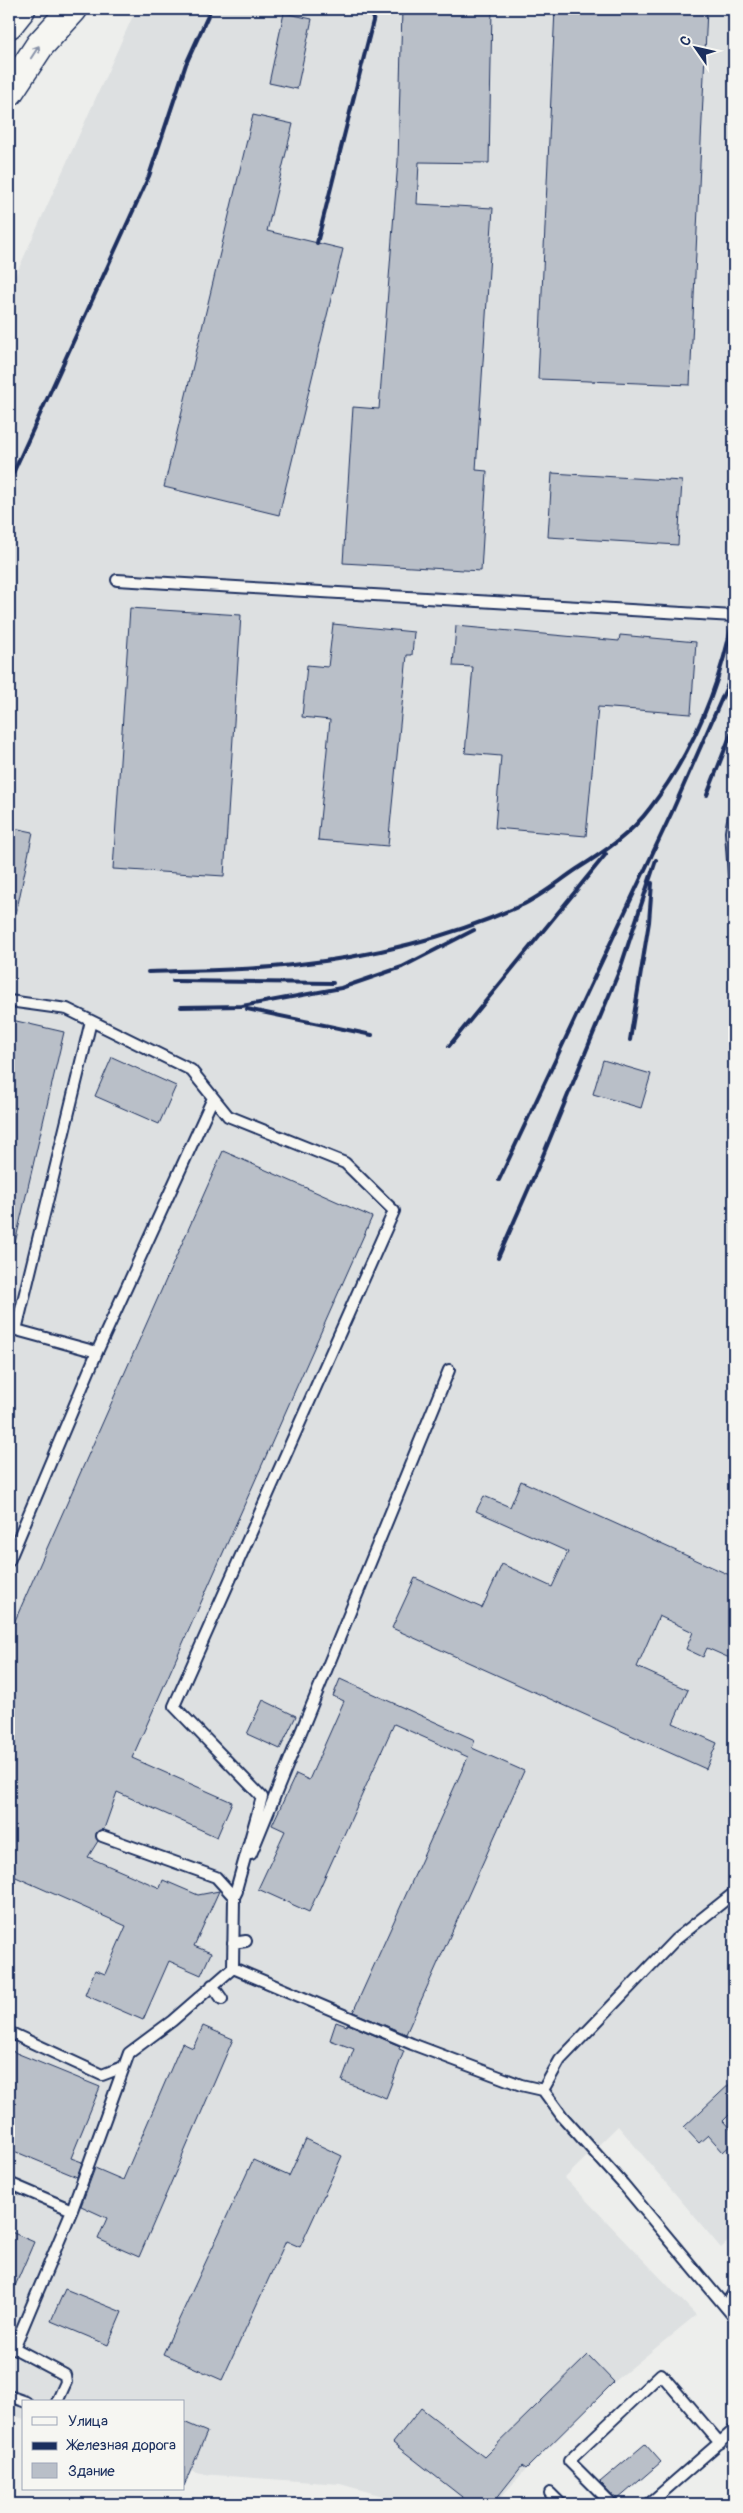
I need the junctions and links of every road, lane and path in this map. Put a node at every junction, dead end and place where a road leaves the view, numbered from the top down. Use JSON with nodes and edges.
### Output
{"nodes":[{"id":1,"x":21,"y":9,"type":"edge"},
{"id":2,"x":73,"y":9,"type":"edge"},
{"id":3,"x":9,"y":24,"type":"edge"},
{"id":4,"x":9,"y":92,"type":"edge"},
{"id":5,"x":117,"y":580,"type":"dead end"},
{"id":6,"x":734,"y":616,"type":"edge"},
{"id":7,"x":734,"y":814,"type":"edge"},
{"id":8,"x":734,"y":876,"type":"edge"},
{"id":9,"x":9,"y":1001,"type":"edge"},
{"id":10,"x":91,"y":1021,"type":"junction"},
{"id":11,"x":214,"y":1098,"type":"junction"},
{"id":12,"x":13,"y":1329,"type":"edge"},
{"id":13,"x":97,"y":1352,"type":"junction"},
{"id":14,"x":449,"y":1370,"type":"dead end"},
{"id":15,"x":9,"y":1560,"type":"edge"},
{"id":16,"x":102,"y":1836,"type":"dead end"},
{"id":17,"x":734,"y":1893,"type":"edge"},
{"id":18,"x":234,"y":1897,"type":"junction"},
{"id":19,"x":246,"y":1941,"type":"dead end"},
{"id":20,"x":233,"y":1943,"type":"junction"},
{"id":21,"x":233,"y":1968,"type":"junction"},
{"id":22,"x":212,"y":1986,"type":"junction"},
{"id":23,"x":222,"y":1999,"type":"dead end"},
{"id":24,"x":9,"y":2032,"type":"edge"},
{"id":25,"x":122,"y":2067,"type":"junction"},
{"id":26,"x":544,"y":2090,"type":"junction"},
{"id":27,"x":9,"y":2183,"type":"edge"},
{"id":28,"x":72,"y":2210,"type":"junction"},
{"id":29,"x":734,"y":2292,"type":"edge"},
{"id":30,"x":725,"y":2306,"type":"junction"},
{"id":31,"x":734,"y":2317,"type":"edge"},
{"id":32,"x":11,"y":2347,"type":"edge"},
{"id":33,"x":9,"y":2396,"type":"edge"},
{"id":34,"x":58,"y":2400,"type":"edge"},
{"id":35,"x":22,"y":2401,"type":"edge"},
{"id":36,"x":734,"y":2430,"type":"edge"},
{"id":37,"x":720,"y":2443,"type":"junction"},
{"id":38,"x":550,"y":2493,"type":"dead end"},
{"id":39,"x":561,"y":2504,"type":"edge"},
{"id":40,"x":612,"y":2504,"type":"edge"},
{"id":41,"x":648,"y":2504,"type":"edge"}],
"edges":[{"from":1,"to":3,"type":"main road"},
{"from":4,"to":2,"type":"main road","one_way":true},
{"from":5,"to":6,"type":"lane"},
{"from":7,"to":8,"type":"lane"},
{"from":9,"to":10,"type":"lane"},
{"from":10,"to":11,"type":"lane"},
{"from":10,"to":12,"type":"lane"},
{"from":11,"to":13,"type":"lane"},
{"from":11,"to":18,"type":"lane"},
{"from":12,"to":13,"type":"lane"},
{"from":13,"to":15,"type":"lane"},
{"from":14,"to":18,"type":"lane"},
{"from":16,"to":18,"type":"lane"},
{"from":17,"to":26,"type":"lane"},
{"from":18,"to":20,"type":"lane"},
{"from":19,"to":20,"type":"lane"},
{"from":20,"to":21,"type":"lane"},
{"from":21,"to":22,"type":"lane"},
{"from":21,"to":26,"type":"lane"},
{"from":22,"to":23,"type":"lane"},
{"from":22,"to":25,"type":"lane"},
{"from":24,"to":25,"type":"lane"},
{"from":25,"to":28,"type":"lane"},
{"from":26,"to":30,"type":"lane"},
{"from":27,"to":28,"type":"lane"},
{"from":28,"to":32,"type":"lane"},
{"from":29,"to":30,"type":"lane"},
{"from":30,"to":31,"type":"lane"},
{"from":32,"to":34,"type":"lane"},
{"from":33,"to":35,"type":"lane"},
{"from":36,"to":37,"type":"lane"},
{"from":37,"to":40,"type":"lane"},
{"from":37,"to":41,"type":"lane"},
{"from":38,"to":39,"type":"lane"}]}
